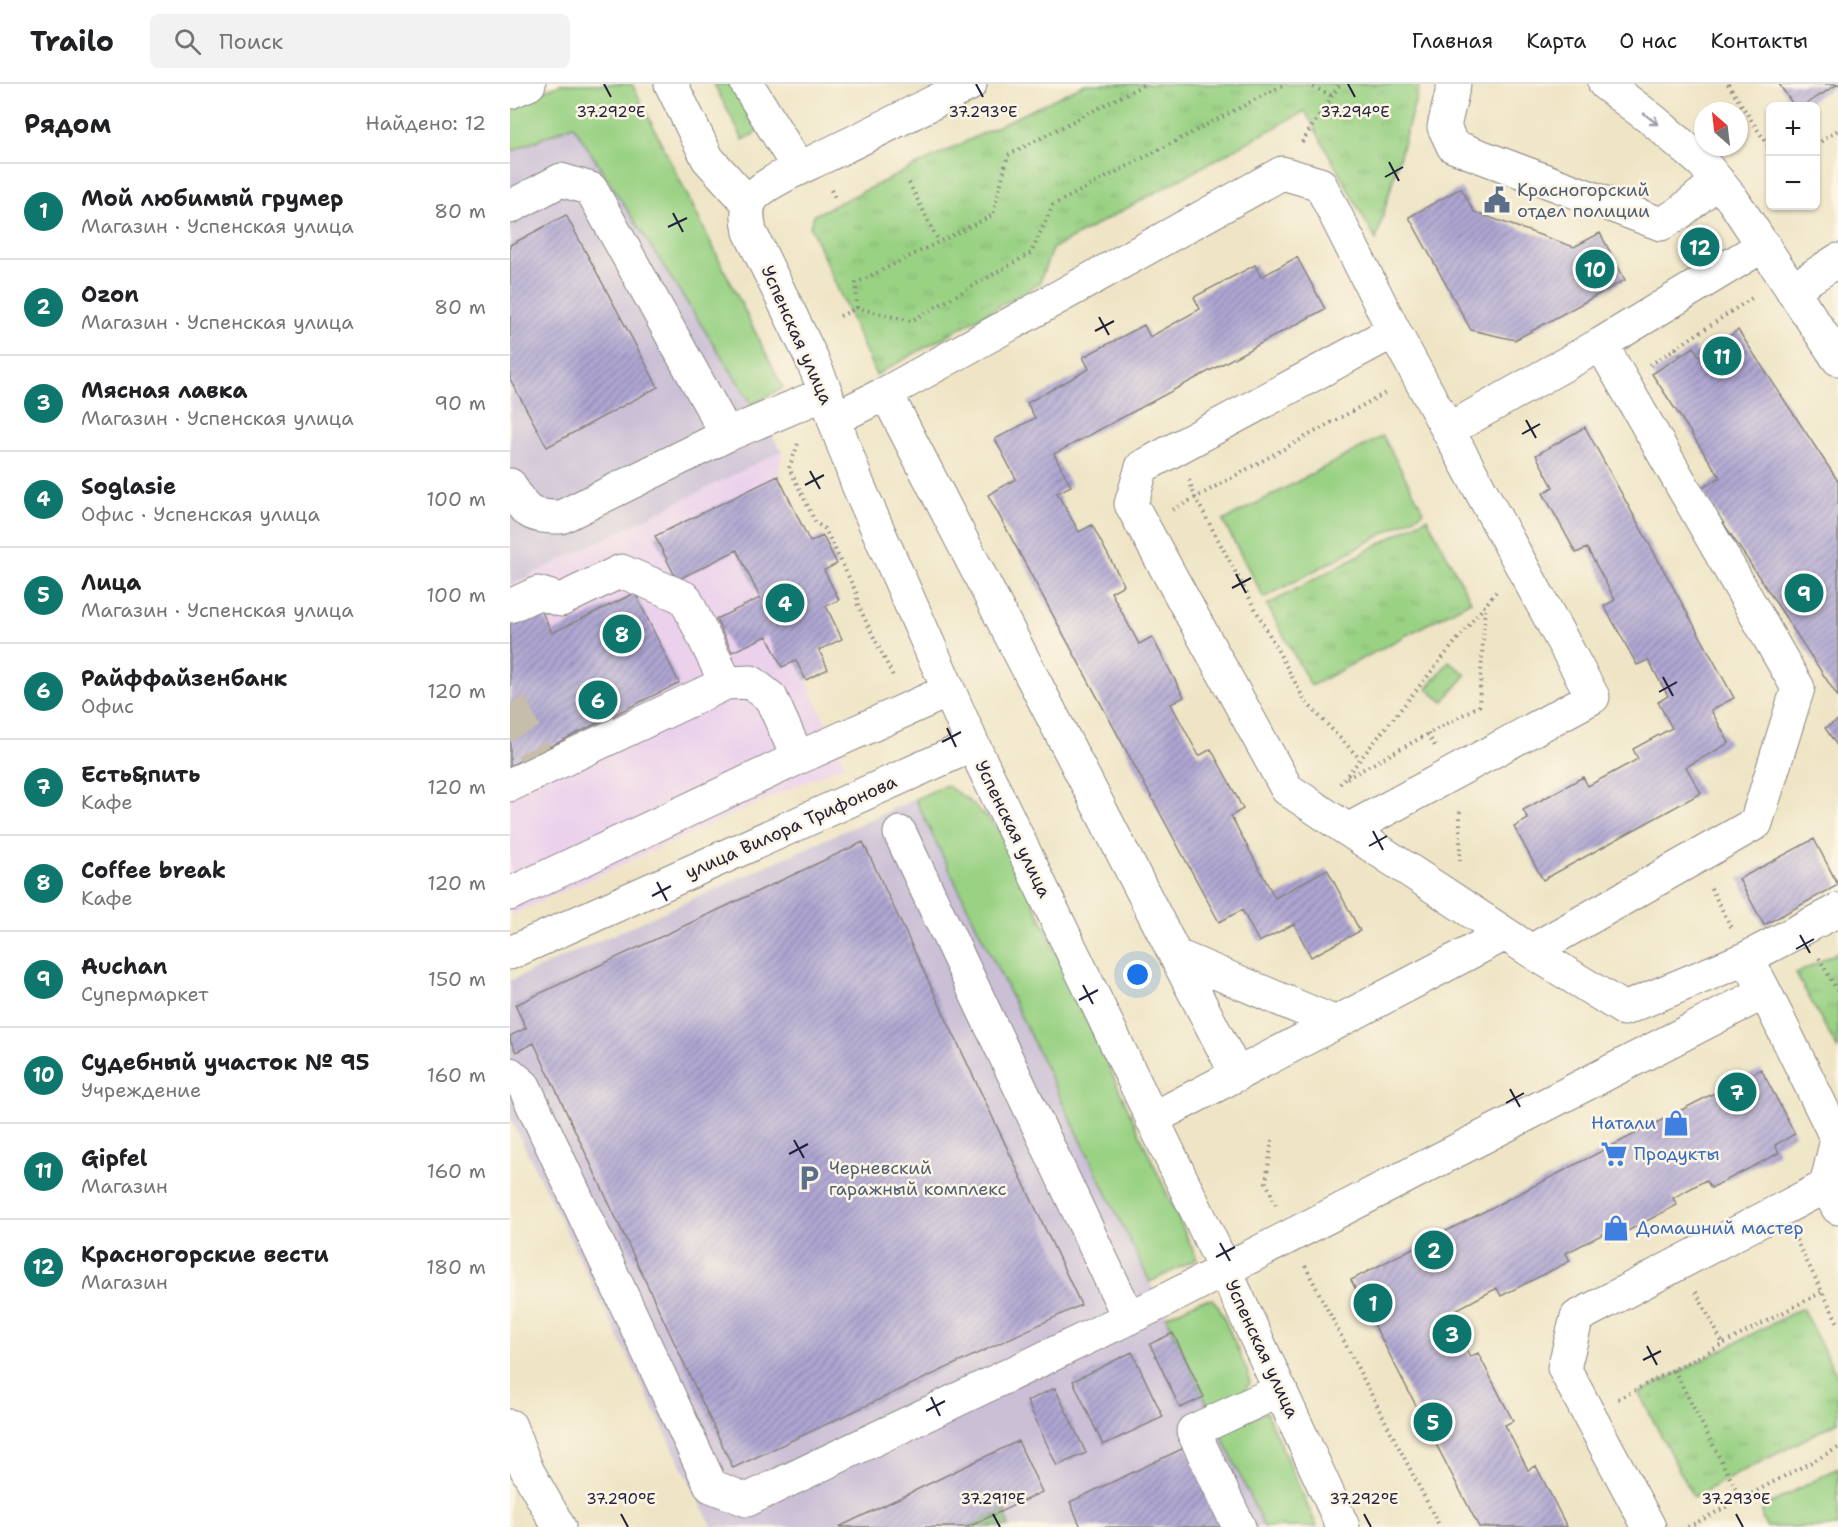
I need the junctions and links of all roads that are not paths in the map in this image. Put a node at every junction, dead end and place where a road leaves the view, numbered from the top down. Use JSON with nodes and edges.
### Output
{"nodes":[{"id":1,"x":528,"y":84,"type":"edge"},
{"id":2,"x":671,"y":84,"type":"edge"},
{"id":3,"x":747,"y":84,"type":"edge"},
{"id":4,"x":970,"y":84,"type":"edge"},
{"id":5,"x":1454,"y":84,"type":"edge"},
{"id":6,"x":1605,"y":84,"type":"edge"},
{"id":7,"x":510,"y":92,"type":"edge"},
{"id":8,"x":799,"y":169,"type":"junction"},
{"id":9,"x":1711,"y":172,"type":"junction"},
{"id":10,"x":749,"y":204,"type":"junction"},
{"id":11,"x":510,"y":207,"type":"edge"},
{"id":12,"x":1764,"y":245,"type":"junction"},
{"id":13,"x":1838,"y":260,"type":"edge"},
{"id":14,"x":1792,"y":290,"type":"junction"},
{"id":15,"x":1394,"y":331,"type":"junction"},
{"id":16,"x":1601,"y":344,"type":"junction"},
{"id":17,"x":1838,"y":359,"type":"edge"},
{"id":18,"x":886,"y":393,"type":"junction"},
{"id":19,"x":830,"y":406,"type":"junction"},
{"id":20,"x":1448,"y":430,"type":"junction"},
{"id":21,"x":727,"y":435,"type":"junction"},
{"id":22,"x":510,"y":485,"type":"edge"},
{"id":23,"x":510,"y":606,"type":"edge"},
{"id":24,"x":726,"y":683,"type":"junction"},
{"id":25,"x":948,"y":691,"type":"junction"},
{"id":26,"x":972,"y":745,"type":"junction"},
{"id":27,"x":798,"y":758,"type":"junction"},
{"id":28,"x":510,"y":785,"type":"edge"},
{"id":29,"x":1348,"y":830,"type":"junction"},
{"id":30,"x":900,"y":833,"type":"dead end"},
{"id":31,"x":510,"y":894,"type":"edge"},
{"id":32,"x":1838,"y":910,"type":"edge"},
{"id":33,"x":1518,"y":942,"type":"junction"},
{"id":34,"x":510,"y":953,"type":"edge"},
{"id":35,"x":1175,"y":955,"type":"junction"},
{"id":36,"x":1747,"y":958,"type":"junction"},
{"id":37,"x":1765,"y":992,"type":"junction"},
{"id":38,"x":1336,"y":1023,"type":"junction"},
{"id":39,"x":510,"y":1074,"type":"edge"},
{"id":40,"x":1237,"y":1075,"type":"junction"},
{"id":41,"x":1152,"y":1119,"type":"junction"},
{"id":42,"x":1832,"y":1197,"type":"edge"},
{"id":43,"x":1226,"y":1270,"type":"junction"},
{"id":44,"x":1129,"y":1318,"type":"junction"},
{"id":45,"x":1281,"y":1390,"type":"junction"},
{"id":46,"x":510,"y":1426,"type":"edge"},
{"id":47,"x":559,"y":1527,"type":"edge"},
{"id":48,"x":1239,"y":1527,"type":"edge"},
{"id":49,"x":1342,"y":1527,"type":"edge"},
{"id":50,"x":1649,"y":1527,"type":"edge"}],
"edges":[{"from":1,"to":7,"type":"street"},
{"from":2,"to":10,"type":"street"},
{"from":3,"to":8,"type":"street"},
{"from":4,"to":8,"type":"street"},
{"from":5,"to":9,"type":"street"},
{"from":6,"to":9,"type":"street","one_way":true},
{"from":8,"to":10,"type":"street"},
{"from":9,"to":12,"type":"street"},
{"from":10,"to":19,"type":"street","name":"Успенская улица"},
{"from":11,"to":21,"type":"street"},
{"from":12,"to":14,"type":"street"},
{"from":12,"to":16,"type":"street"},
{"from":13,"to":14,"type":"street"},
{"from":14,"to":17,"type":"street"},
{"from":15,"to":18,"type":"street"},
{"from":15,"to":20,"type":"street"},
{"from":15,"to":29,"type":"street"},
{"from":16,"to":20,"type":"street"},
{"from":16,"to":33,"type":"street"},
{"from":18,"to":19,"type":"street"},
{"from":18,"to":35,"type":"street"},
{"from":19,"to":21,"type":"street"},
{"from":19,"to":25,"type":"street","name":"Успенская улица"},
{"from":20,"to":29,"type":"street"},
{"from":21,"to":22,"type":"street"},
{"from":23,"to":24,"type":"street"},
{"from":24,"to":27,"type":"street"},
{"from":24,"to":28,"type":"street"},
{"from":25,"to":26,"type":"street","name":"Успенская улица"},
{"from":25,"to":27,"type":"street"},
{"from":26,"to":34,"type":"street","name":"улица Вилора Трифонова"},
{"from":26,"to":41,"type":"street","name":"Успенская улица"},
{"from":27,"to":31,"type":"street"},
{"from":29,"to":33,"type":"street"},
{"from":30,"to":44,"type":"street"},
{"from":32,"to":36,"type":"street"},
{"from":33,"to":36,"type":"street"},
{"from":33,"to":38,"type":"street"},
{"from":35,"to":38,"type":"street"},
{"from":35,"to":40,"type":"street"},
{"from":36,"to":37,"type":"street"},
{"from":37,"to":42,"type":"street"},
{"from":37,"to":43,"type":"street"},
{"from":38,"to":40,"type":"street"},
{"from":39,"to":44,"type":"street"},
{"from":40,"to":41,"type":"street"},
{"from":41,"to":43,"type":"street","name":"Успенская улица"},
{"from":42,"to":50,"type":"street"},
{"from":43,"to":44,"type":"street"},
{"from":43,"to":45,"type":"street","name":"Успенская улица"},
{"from":45,"to":48,"type":"street"},
{"from":45,"to":49,"type":"street","name":"Успенская улица"},
{"from":46,"to":47,"type":"street"}]}
